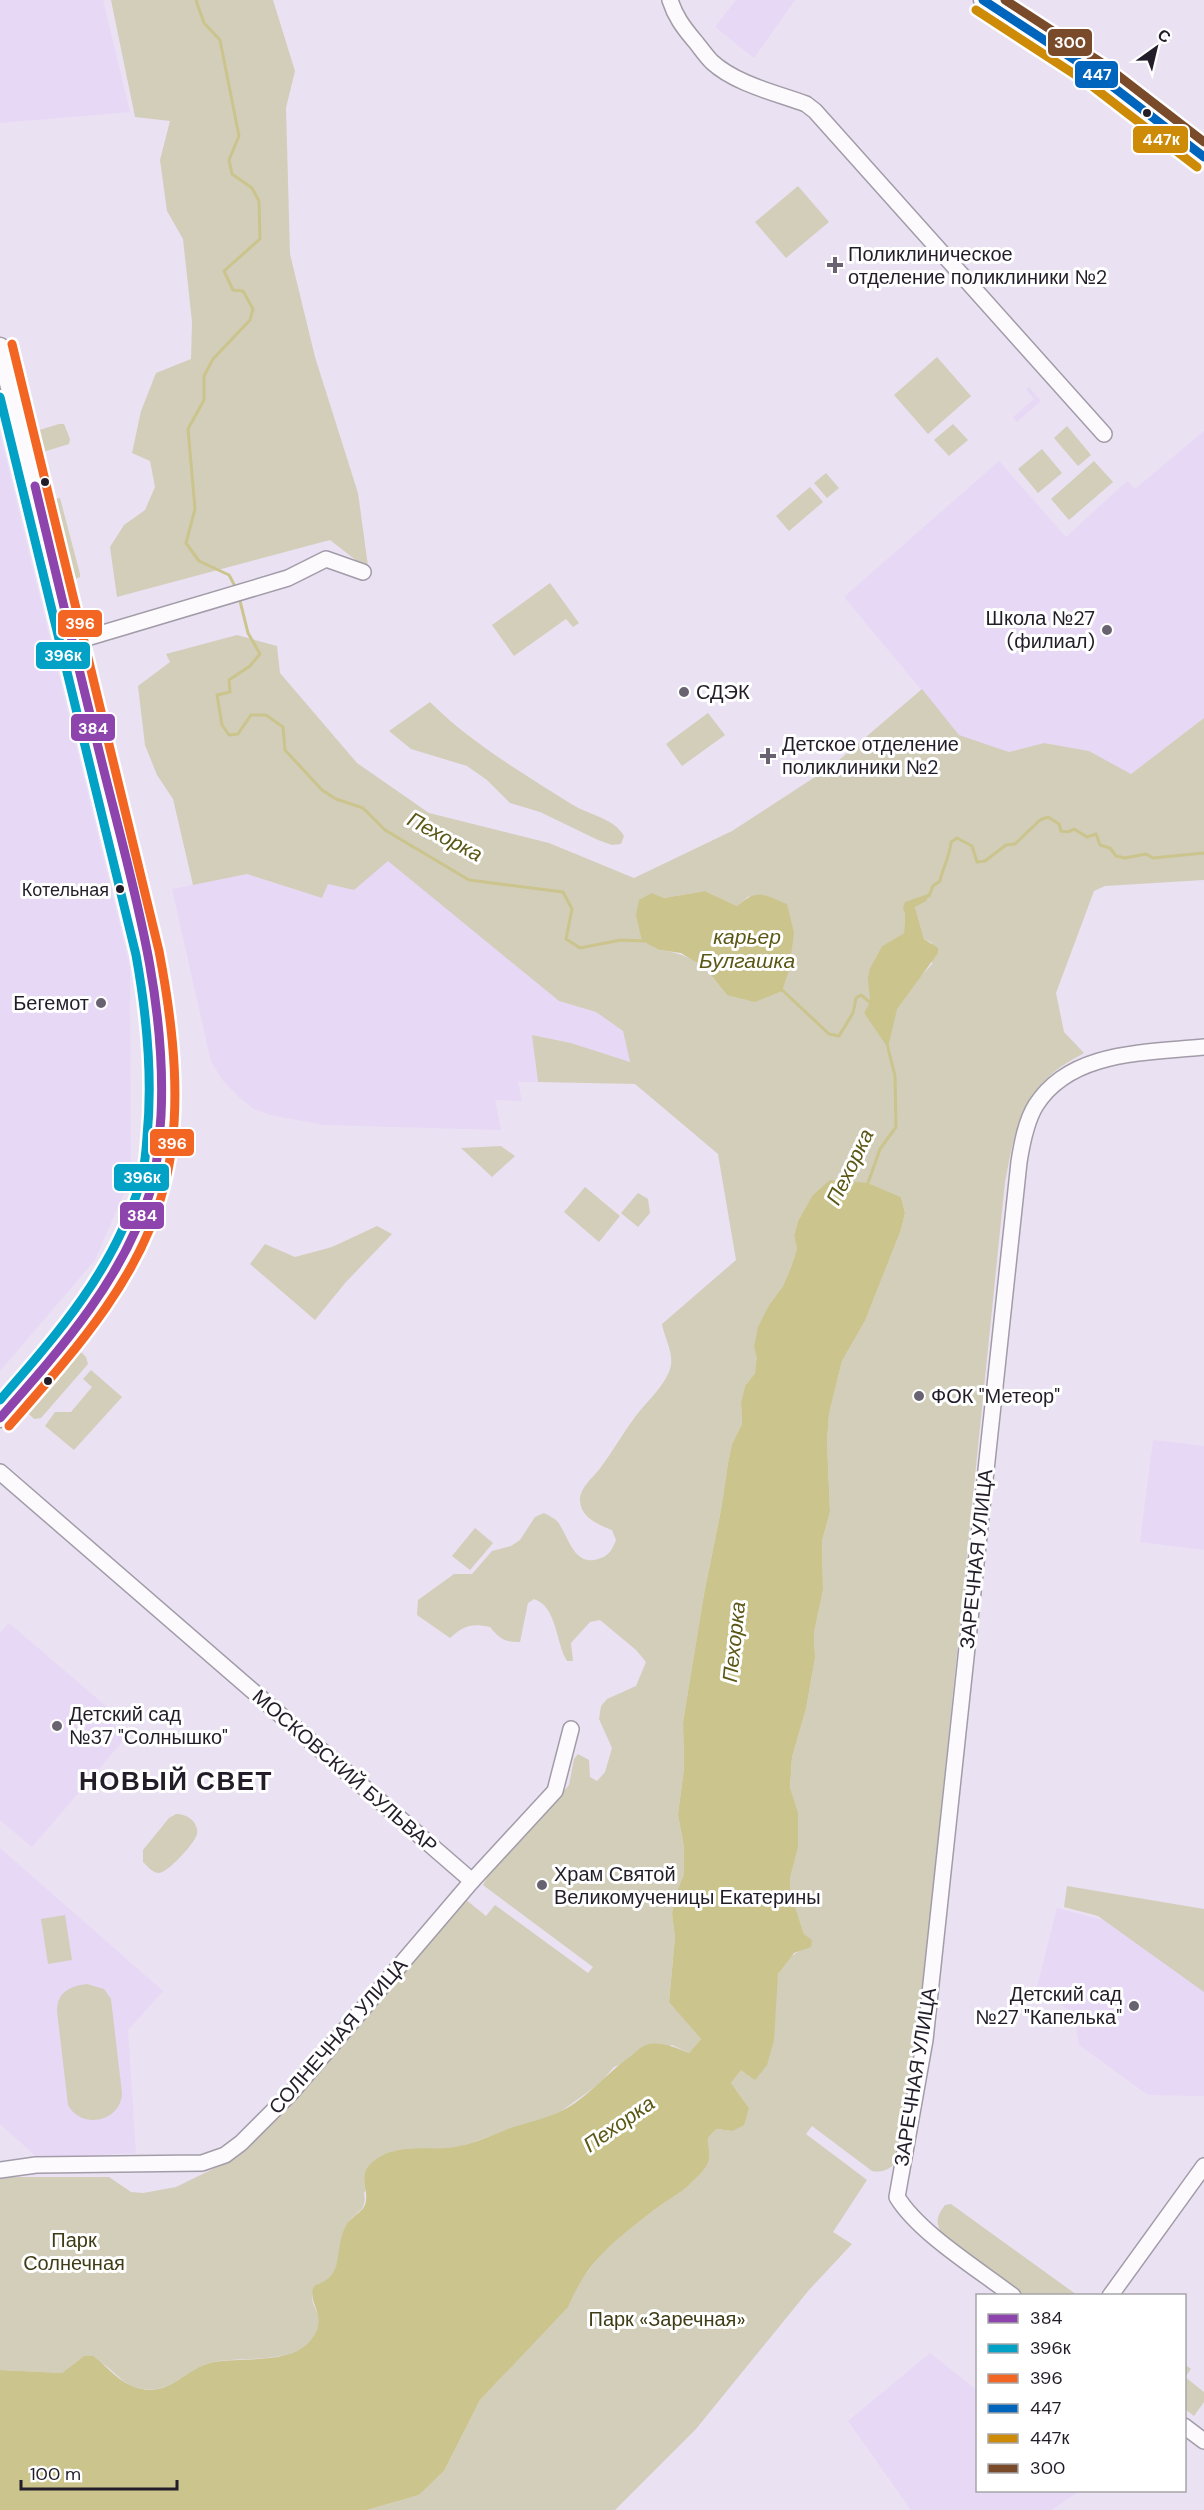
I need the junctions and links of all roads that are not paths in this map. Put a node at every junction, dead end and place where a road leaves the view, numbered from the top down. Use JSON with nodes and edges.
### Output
{"nodes":[{"id":1,"x":670,"y":0,"type":"edge"},
{"id":2,"x":983,"y":0,"type":"edge"},
{"id":3,"x":1204,"y":157,"type":"edge"},
{"id":4,"x":0,"y":348,"type":"edge"},
{"id":5,"x":1104,"y":434,"type":"dead end"},
{"id":6,"x":363,"y":572,"type":"dead end"},
{"id":7,"x":73,"y":642,"type":"junction"},
{"id":8,"x":1204,"y":1047,"type":"edge"},
{"id":9,"x":0,"y":1419,"type":"edge"},
{"id":10,"x":0,"y":1472,"type":"edge"},
{"id":11,"x":571,"y":1729,"type":"dead end"},
{"id":12,"x":472,"y":1881,"type":"junction"},
{"id":13,"x":1204,"y":2166,"type":"edge"},
{"id":14,"x":0,"y":2170,"type":"edge"},
{"id":15,"x":1011,"y":2294,"type":"edge"},
{"id":16,"x":1111,"y":2294,"type":"edge"},
{"id":17,"x":1186,"y":2427,"type":"edge"},
{"id":18,"x":1204,"y":2441,"type":"edge"}],
"edges":[{"from":1,"to":5,"type":"street"},
{"from":2,"to":3,"type":"main road"},
{"from":4,"to":7,"type":"main road"},
{"from":6,"to":7,"type":"street"},
{"from":7,"to":9,"type":"main road"},
{"from":8,"to":15,"type":"street","name":"ЗАРЕЧНАЯ УЛИЦА"},
{"from":10,"to":12,"type":"street","name":"МОСКОВСКИЙ БУЛЬВАР"},
{"from":11,"to":12,"type":"street","name":"СОЛНЕЧНАЯ УЛИЦА"},
{"from":12,"to":14,"type":"street","name":"СОЛНЕЧНАЯ УЛИЦА"},
{"from":13,"to":16,"type":"street"},
{"from":17,"to":18,"type":"street"}]}
